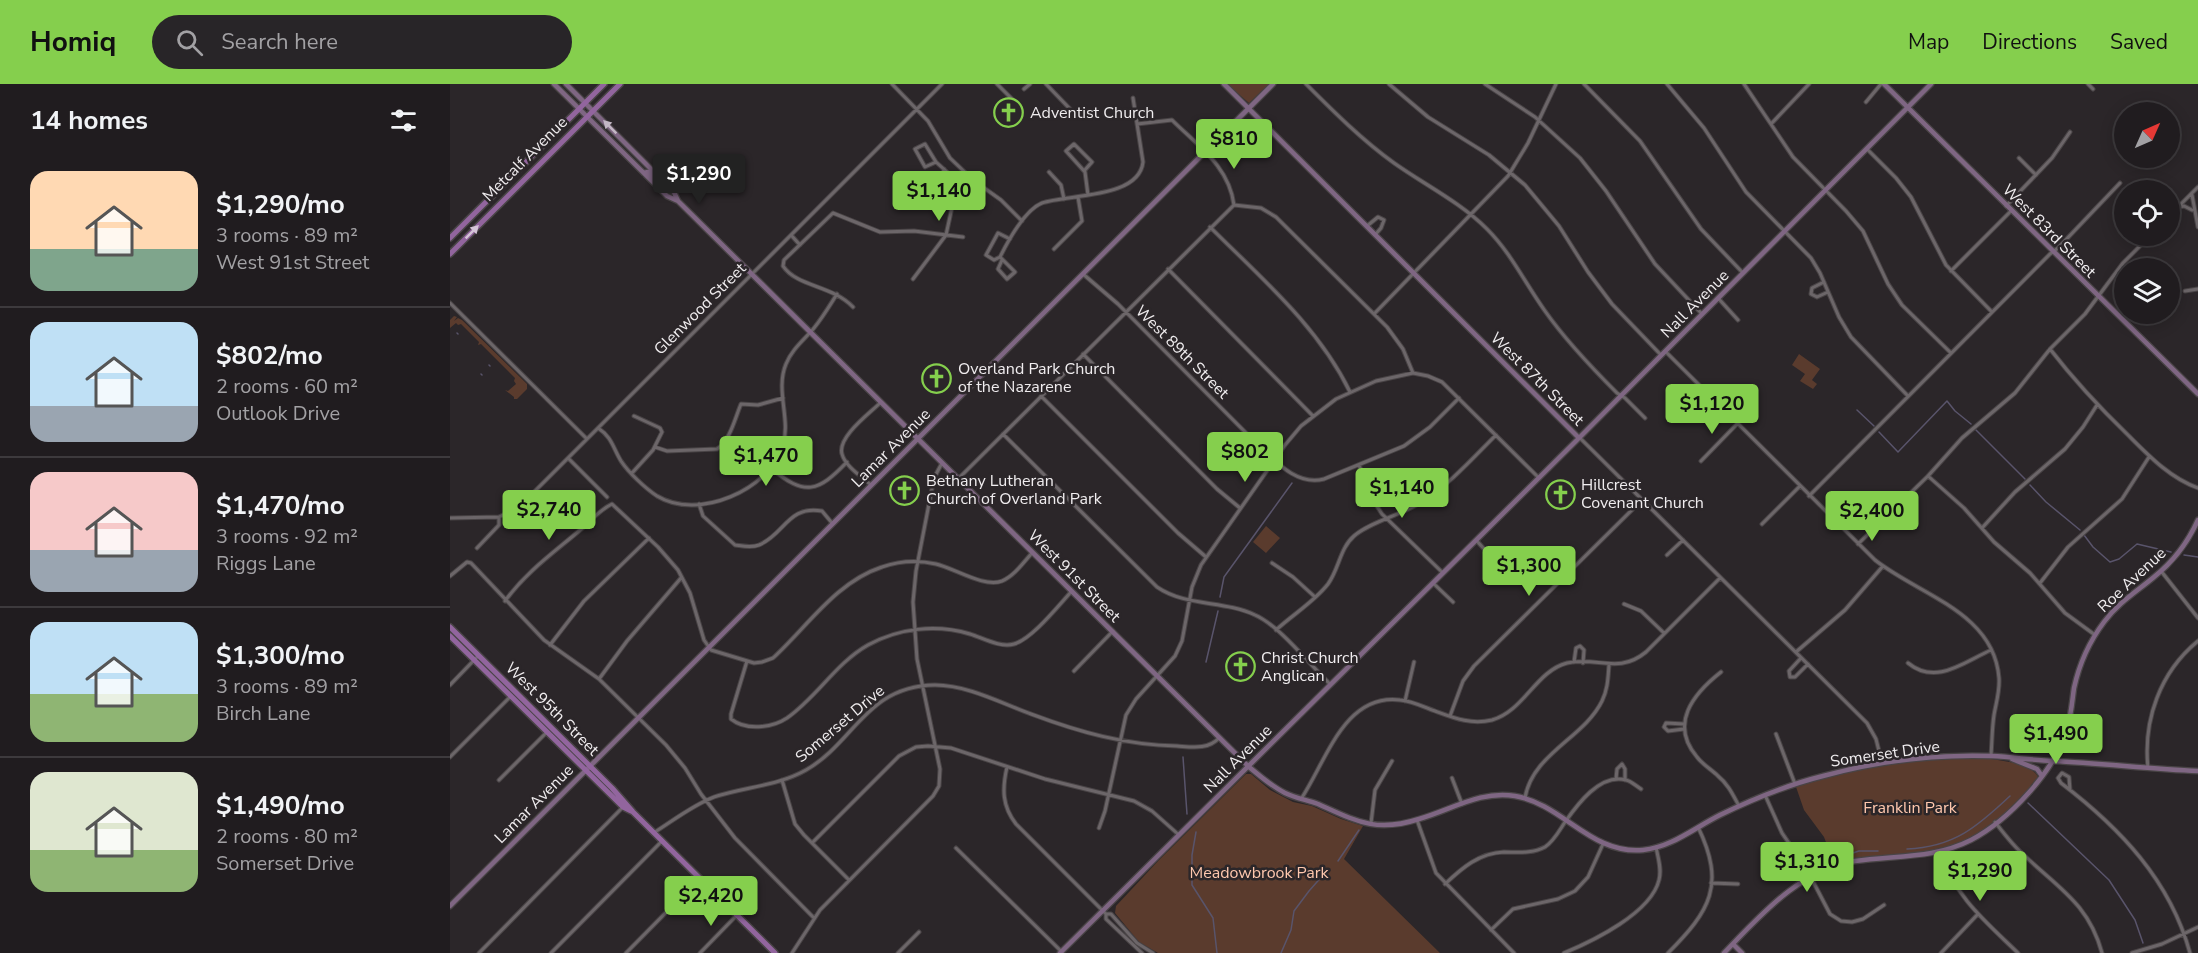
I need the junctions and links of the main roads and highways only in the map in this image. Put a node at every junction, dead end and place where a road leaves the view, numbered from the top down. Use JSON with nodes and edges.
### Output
{"nodes":[{"id":1,"x":604,"y":84,"type":"edge"},
{"id":2,"x":620,"y":84,"type":"edge"},
{"id":3,"x":514,"y":174,"type":"junction"},
{"id":4,"x":524,"y":180,"type":"junction"},
{"id":5,"x":450,"y":238,"type":"edge"},
{"id":6,"x":450,"y":254,"type":"edge"},
{"id":7,"x":450,"y":627,"type":"edge"},
{"id":8,"x":450,"y":636,"type":"edge"},
{"id":9,"x":477,"y":658,"type":"junction"},
{"id":10,"x":549,"y":730,"type":"junction"},
{"id":11,"x":633,"y":812,"type":"junction"},
{"id":12,"x":775,"y":953,"type":"edge"}],
"edges":[{"from":1,"to":3,"type":"main road","name":"Metcalf Avenue"},
{"from":2,"to":4,"type":"main road","name":"Metcalf Avenue"},
{"from":3,"to":4,"type":"main road"},
{"from":3,"to":5,"type":"main road","name":"Metcalf Avenue"},
{"from":6,"to":4,"type":"main road","name":"Metcalf Avenue","one_way":true},
{"from":7,"to":9,"type":"main road","name":"West 95th Street"},
{"from":8,"to":9,"type":"main road","name":"West 95th Street"},
{"from":9,"to":10,"type":"main road","name":"West 95th Street"},
{"from":10,"to":11,"type":"main road","name":"West 95th Street"},
{"from":10,"to":11,"type":"main road","name":"West 95th Street"},
{"from":11,"to":12,"type":"main road","name":"West 95th Street"}]}
